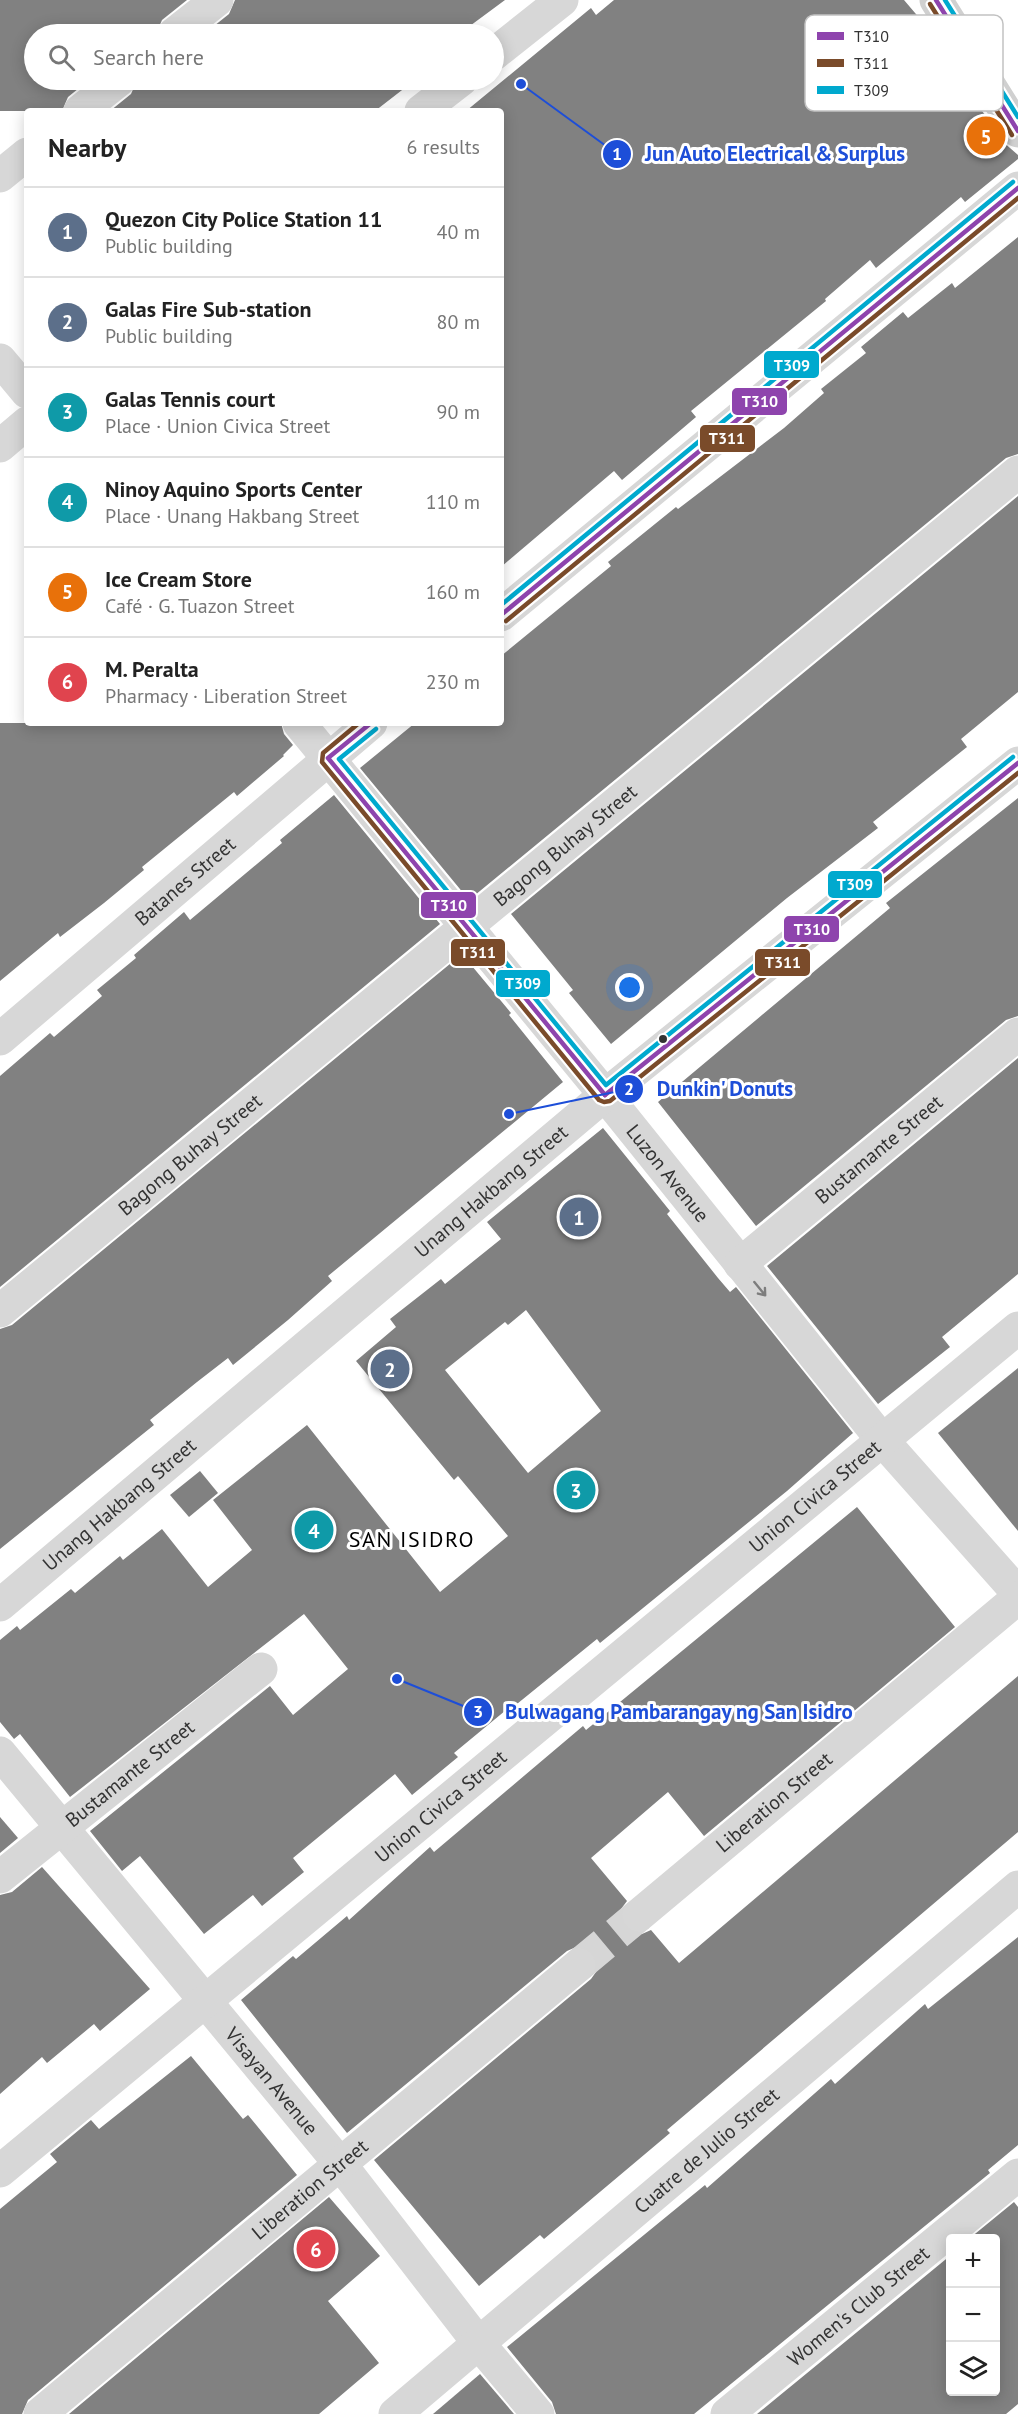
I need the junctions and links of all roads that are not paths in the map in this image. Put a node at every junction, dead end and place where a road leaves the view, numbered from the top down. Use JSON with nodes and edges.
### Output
{"nodes":[{"id":1,"x":217,"y":0,"type":"edge"},
{"id":2,"x":562,"y":0,"type":"edge"},
{"id":3,"x":936,"y":0,"type":"edge"},
{"id":4,"x":946,"y":15,"type":"edge"},
{"id":5,"x":187,"y":24,"type":"edge"},
{"id":6,"x":504,"y":46,"type":"edge"},
{"id":7,"x":106,"y":90,"type":"edge"},
{"id":8,"x":448,"y":90,"type":"edge"},
{"id":9,"x":1003,"y":103,"type":"edge"},
{"id":10,"x":84,"y":108,"type":"edge"},
{"id":11,"x":425,"y":108,"type":"edge"},
{"id":12,"x":1017,"y":125,"type":"edge"},
{"id":13,"x":24,"y":156,"type":"edge"},
{"id":14,"x":0,"y":176,"type":"edge"},
{"id":15,"x":1018,"y":188,"type":"edge"},
{"id":16,"x":0,"y":360,"type":"edge"},
{"id":17,"x":24,"y":388,"type":"edge"},
{"id":18,"x":24,"y":426,"type":"edge"},
{"id":19,"x":0,"y":446,"type":"edge"},
{"id":20,"x":1018,"y":472,"type":"edge"},
{"id":21,"x":504,"y":613,"type":"edge"},
{"id":22,"x":301,"y":726,"type":"edge"},
{"id":23,"x":367,"y":726,"type":"edge"},
{"id":24,"x":328,"y":758,"type":"junction"},
{"id":25,"x":1018,"y":763,"type":"edge"},
{"id":26,"x":466,"y":926,"type":"junction"},
{"id":27,"x":1018,"y":1034,"type":"edge"},
{"id":28,"x":0,"y":1039,"type":"edge"},
{"id":29,"x":605,"y":1095,"type":"junction"},
{"id":30,"x":740,"y":1264,"type":"junction"},
{"id":31,"x":0,"y":1311,"type":"edge"},
{"id":32,"x":1018,"y":1328,"type":"edge"},
{"id":33,"x":883,"y":1441,"type":"junction"},
{"id":34,"x":1018,"y":1593,"type":"edge"},
{"id":35,"x":1018,"y":1598,"type":"edge"},
{"id":36,"x":0,"y":1605,"type":"edge"},
{"id":37,"x":261,"y":1669,"type":"dead end"},
{"id":38,"x":0,"y":1753,"type":"edge"},
{"id":39,"x":61,"y":1826,"type":"junction"},
{"id":40,"x":0,"y":1877,"type":"edge"},
{"id":41,"x":1018,"y":1887,"type":"edge"},
{"id":42,"x":639,"y":1916,"type":"tunnel mouth"},
{"id":43,"x":579,"y":1965,"type":"tunnel mouth"},
{"id":44,"x":206,"y":2001,"type":"junction"},
{"id":45,"x":342,"y":2164,"type":"junction"},
{"id":46,"x":0,"y":2171,"type":"edge"},
{"id":47,"x":1018,"y":2175,"type":"edge"},
{"id":48,"x":480,"y":2345,"type":"junction"},
{"id":49,"x":40,"y":2414,"type":"edge"},
{"id":50,"x":395,"y":2414,"type":"edge"},
{"id":51,"x":538,"y":2414,"type":"edge"},
{"id":52,"x":727,"y":2414,"type":"edge"}],
"edges":[{"from":1,"to":5,"type":"street"},
{"from":2,"to":6,"type":"street"},
{"from":3,"to":4,"type":"street"},
{"from":7,"to":10,"type":"street"},
{"from":8,"to":11,"type":"street"},
{"from":9,"to":12,"type":"street"},
{"from":13,"to":14,"type":"street"},
{"from":15,"to":21,"type":"street"},
{"from":16,"to":17,"type":"street"},
{"from":18,"to":19,"type":"street"},
{"from":20,"to":26,"type":"street","name":"Bagong Buhay Street"},
{"from":22,"to":24,"type":"street","name":"Luzon Avenue"},
{"from":23,"to":24,"type":"street","name":"Batanes Street"},
{"from":24,"to":26,"type":"street","name":"Luzon Avenue"},
{"from":24,"to":28,"type":"street","name":"Batanes Street"},
{"from":25,"to":29,"type":"street","name":"Unang Hakbang Street"},
{"from":26,"to":29,"type":"street","name":"Luzon Avenue"},
{"from":26,"to":31,"type":"street","name":"Bagong Buhay Street"},
{"from":27,"to":30,"type":"street","name":"Bustamante Street"},
{"from":29,"to":30,"type":"street","name":"Luzon Avenue"},
{"from":29,"to":36,"type":"street","name":"Unang Hakbang Street"},
{"from":30,"to":33,"type":"street","name":"Luzon Avenue","one_way":true},
{"from":32,"to":33,"type":"street","name":"Union Civica Street"},
{"from":33,"to":34,"type":"street","name":"Luzon Avenue"},
{"from":33,"to":44,"type":"street","name":"Union Civica Street"},
{"from":35,"to":42,"type":"street","name":"Liberation Street"},
{"from":37,"to":39,"type":"street","name":"Bustamante Street"},
{"from":38,"to":39,"type":"street","name":"Visayan Avenue"},
{"from":39,"to":40,"type":"street","name":"Bustamante Street"},
{"from":39,"to":44,"type":"street","name":"Visayan Avenue"},
{"from":41,"to":48,"type":"street","name":"Cuatre de Julio Street"},
{"from":43,"to":45,"type":"street","name":"Liberation Street"},
{"from":44,"to":45,"type":"street","name":"Visayan Avenue"},
{"from":44,"to":46,"type":"street","name":"Union Civica Street"},
{"from":45,"to":48,"type":"street","name":"Visayan Avenue"},
{"from":45,"to":49,"type":"street","name":"Liberation Street"},
{"from":47,"to":52,"type":"street","name":"Women's Club Street"},
{"from":48,"to":50,"type":"street","name":"Cuatre de Julio Street"},
{"from":48,"to":51,"type":"street","name":"Visayan Avenue"}]}
